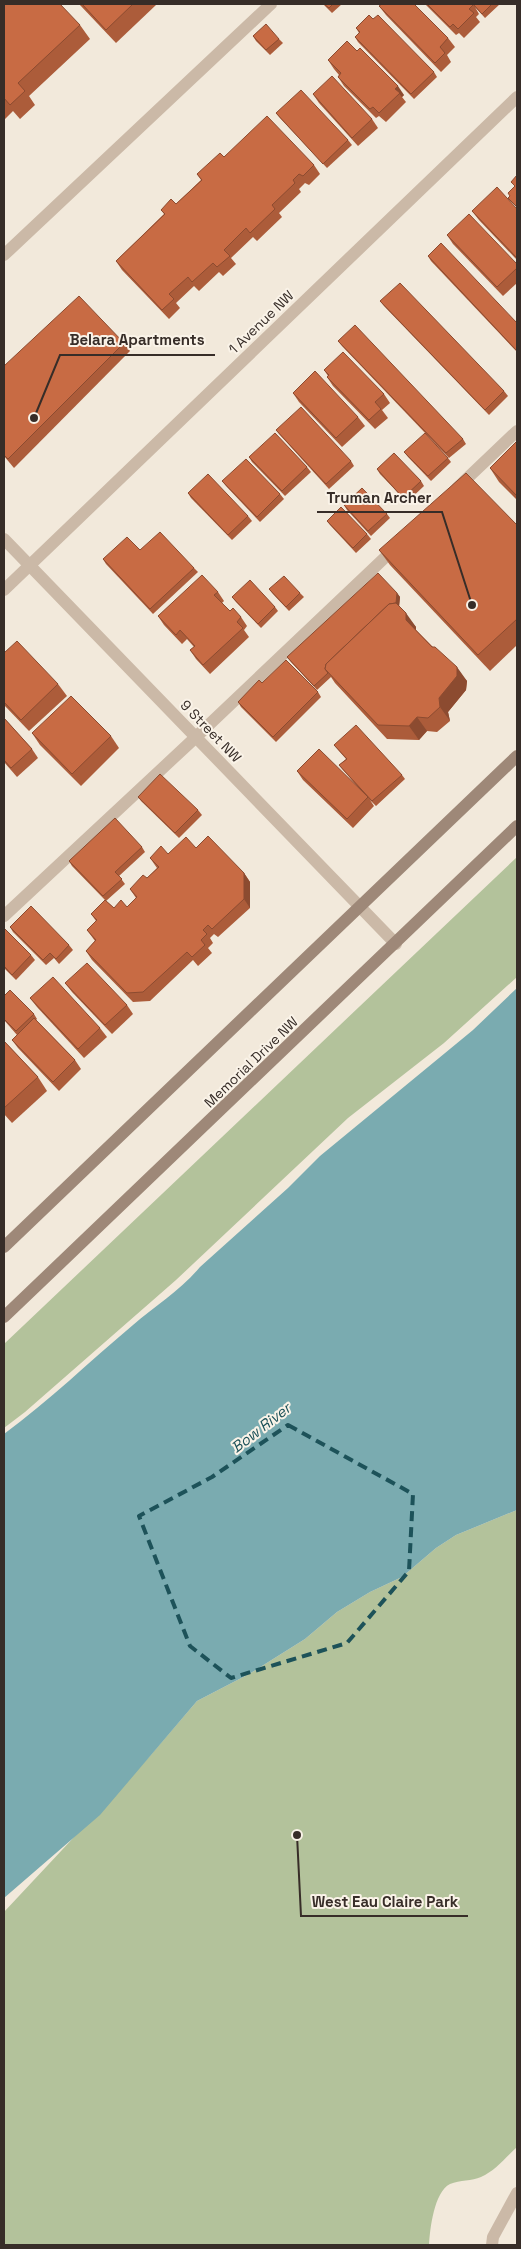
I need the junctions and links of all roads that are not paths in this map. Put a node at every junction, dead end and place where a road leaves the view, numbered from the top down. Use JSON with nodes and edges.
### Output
{"nodes":[{"id":1,"x":271,"y":4,"type":"edge"},
{"id":2,"x":517,"y":97,"type":"edge"},
{"id":3,"x":4,"y":256,"type":"edge"},
{"id":4,"x":517,"y":431,"type":"edge"},
{"id":5,"x":450,"y":495,"type":"edge"},
{"id":6,"x":408,"y":536,"type":"edge"},
{"id":7,"x":4,"y":539,"type":"edge"},
{"id":8,"x":29,"y":566,"type":"junction"},
{"id":9,"x":4,"y":590,"type":"edge"},
{"id":10,"x":196,"y":737,"type":"junction"},
{"id":11,"x":517,"y":756,"type":"edge"},
{"id":12,"x":517,"y":826,"type":"edge"},
{"id":13,"x":360,"y":906,"type":"junction"},
{"id":14,"x":4,"y":916,"type":"edge"},
{"id":15,"x":396,"y":944,"type":"junction"},
{"id":16,"x":4,"y":1247,"type":"edge"},
{"id":17,"x":4,"y":1317,"type":"edge"},
{"id":18,"x":517,"y":2193,"type":"edge"},
{"id":19,"x":492,"y":2245,"type":"edge"}],
"edges":[{"from":1,"to":3,"type":"street"},
{"from":2,"to":8,"type":"street","name":"1 Avenue NW"},
{"from":4,"to":5,"type":"street"},
{"from":6,"to":10,"type":"street"},
{"from":7,"to":8,"type":"street","name":"9 Street NW"},
{"from":8,"to":9,"type":"street","name":"1 Avenue NW"},
{"from":8,"to":10,"type":"street","name":"9 Street NW"},
{"from":10,"to":13,"type":"street","name":"9 Street NW"},
{"from":10,"to":14,"type":"street"},
{"from":11,"to":13,"type":"main road"},
{"from":12,"to":15,"type":"main road","name":"Memorial Drive NW"},
{"from":13,"to":15,"type":"street","name":"9 Street NW"},
{"from":13,"to":16,"type":"main road"},
{"from":15,"to":17,"type":"main road","name":"Memorial Drive NW"},
{"from":18,"to":19,"type":"street"}]}
